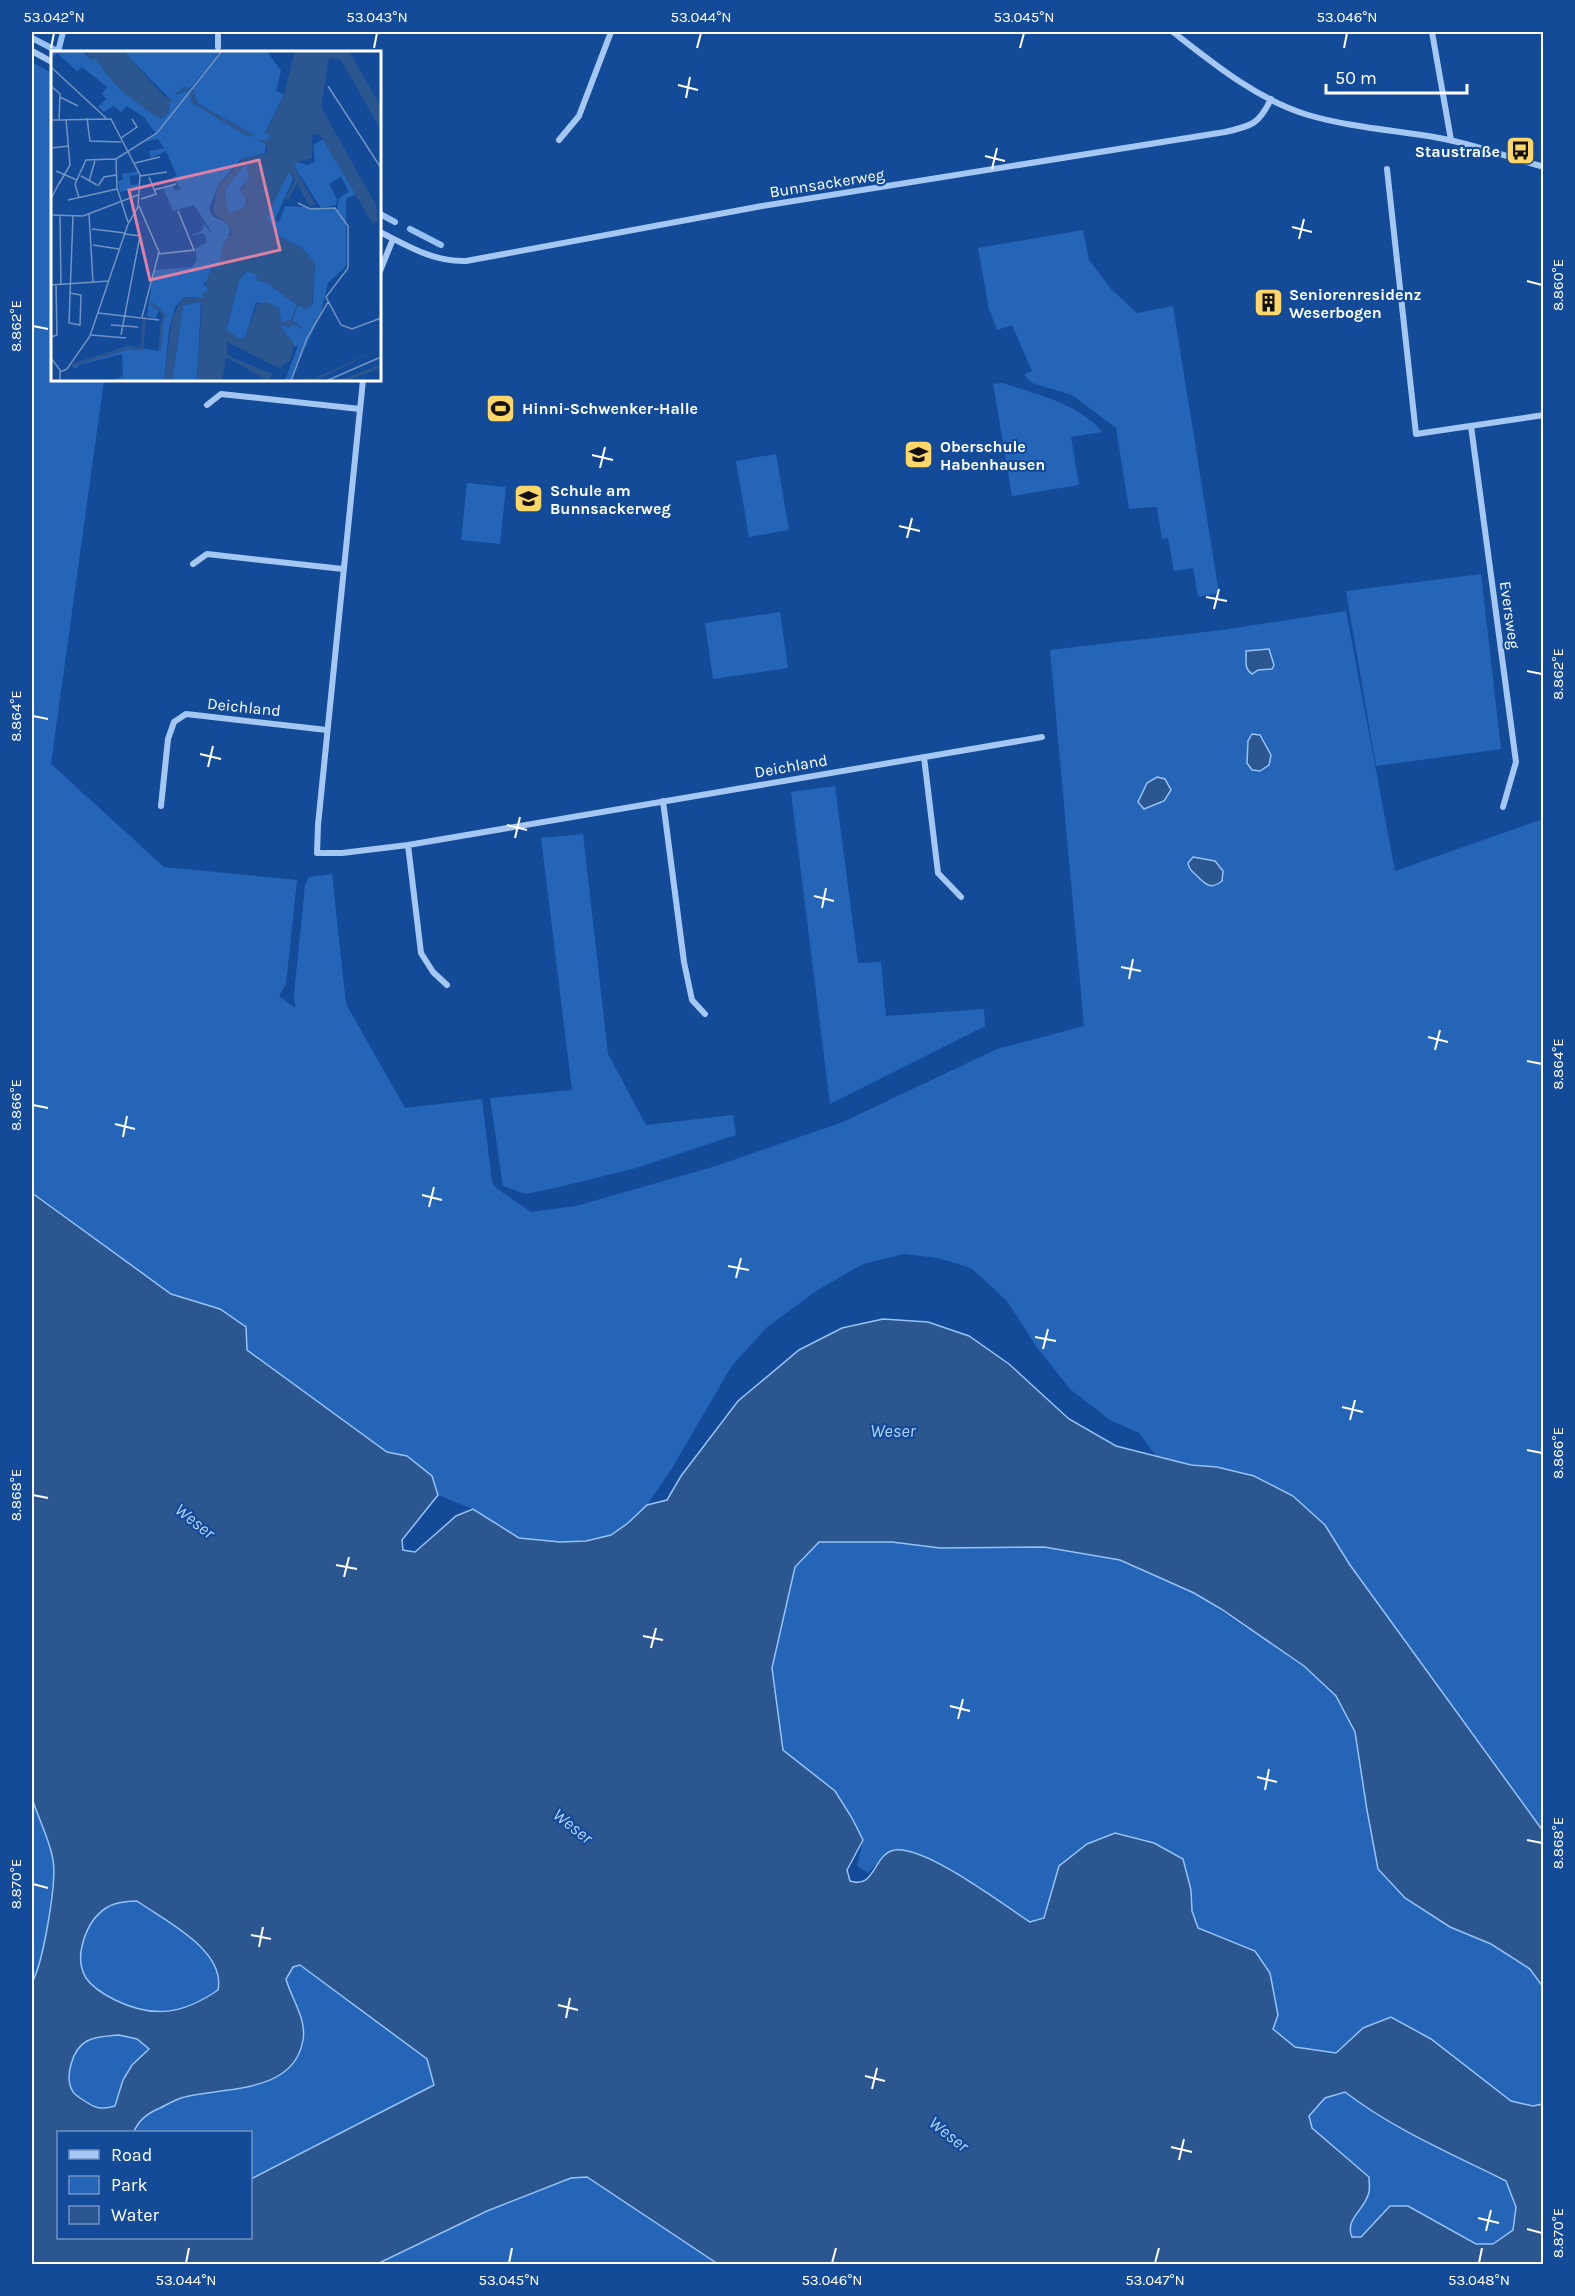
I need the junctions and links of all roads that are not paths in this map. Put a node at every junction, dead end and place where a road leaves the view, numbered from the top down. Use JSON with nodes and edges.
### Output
{"nodes":[{"id":1,"x":218,"y":32,"type":"edge"},
{"id":2,"x":611,"y":32,"type":"edge"},
{"id":3,"x":1173,"y":32,"type":"edge"},
{"id":4,"x":1432,"y":32,"type":"edge"},
{"id":5,"x":218,"y":47,"type":"dead end"},
{"id":6,"x":32,"y":51,"type":"edge"},
{"id":7,"x":51,"y":61,"type":"edge"},
{"id":8,"x":1271,"y":99,"type":"junction"},
{"id":9,"x":559,"y":140,"type":"dead end"},
{"id":10,"x":1451,"y":140,"type":"junction"},
{"id":11,"x":1544,"y":167,"type":"edge"},
{"id":12,"x":1387,"y":169,"type":"dead end"},
{"id":13,"x":381,"y":233,"type":"edge"},
{"id":14,"x":393,"y":239,"type":"junction"},
{"id":15,"x":381,"y":269,"type":"edge"},
{"id":16,"x":363,"y":381,"type":"edge"},
{"id":17,"x":207,"y":405,"type":"dead end"},
{"id":18,"x":360,"y":409,"type":"junction"},
{"id":19,"x":1544,"y":415,"type":"edge"},
{"id":20,"x":1471,"y":426,"type":"junction"},
{"id":21,"x":193,"y":564,"type":"dead end"},
{"id":22,"x":344,"y":569,"type":"junction"},
{"id":23,"x":327,"y":730,"type":"junction"},
{"id":24,"x":1042,"y":737,"type":"dead end"},
{"id":25,"x":924,"y":757,"type":"junction"},
{"id":26,"x":663,"y":801,"type":"junction"},
{"id":27,"x":161,"y":806,"type":"dead end"},
{"id":28,"x":1503,"y":807,"type":"dead end"},
{"id":29,"x":408,"y":845,"type":"junction"},
{"id":30,"x":961,"y":897,"type":"dead end"},
{"id":31,"x":447,"y":985,"type":"dead end"},
{"id":32,"x":705,"y":1014,"type":"dead end"}],
"edges":[{"from":1,"to":5,"type":"street"},
{"from":2,"to":9,"type":"street"},
{"from":3,"to":8,"type":"street"},
{"from":4,"to":10,"type":"street"},
{"from":6,"to":7,"type":"street"},
{"from":8,"to":10,"type":"street"},
{"from":8,"to":14,"type":"street","name":"Bunnsackerweg"},
{"from":10,"to":11,"type":"street"},
{"from":12,"to":20,"type":"street"},
{"from":13,"to":14,"type":"street","name":"Bunnsackerweg"},
{"from":14,"to":15,"type":"street"},
{"from":16,"to":18,"type":"street","name":"Deichland"},
{"from":17,"to":18,"type":"street"},
{"from":18,"to":22,"type":"street","name":"Deichland"},
{"from":19,"to":20,"type":"street"},
{"from":20,"to":28,"type":"street","name":"Eversweg"},
{"from":21,"to":22,"type":"street"},
{"from":22,"to":23,"type":"street","name":"Deichland"},
{"from":23,"to":27,"type":"street","name":"Deichland"},
{"from":23,"to":29,"type":"street","name":"Deichland"},
{"from":24,"to":25,"type":"street","name":"Deichland"},
{"from":25,"to":26,"type":"street","name":"Deichland"},
{"from":25,"to":30,"type":"street"},
{"from":26,"to":29,"type":"street","name":"Deichland"},
{"from":26,"to":32,"type":"street"},
{"from":29,"to":31,"type":"street"}]}
